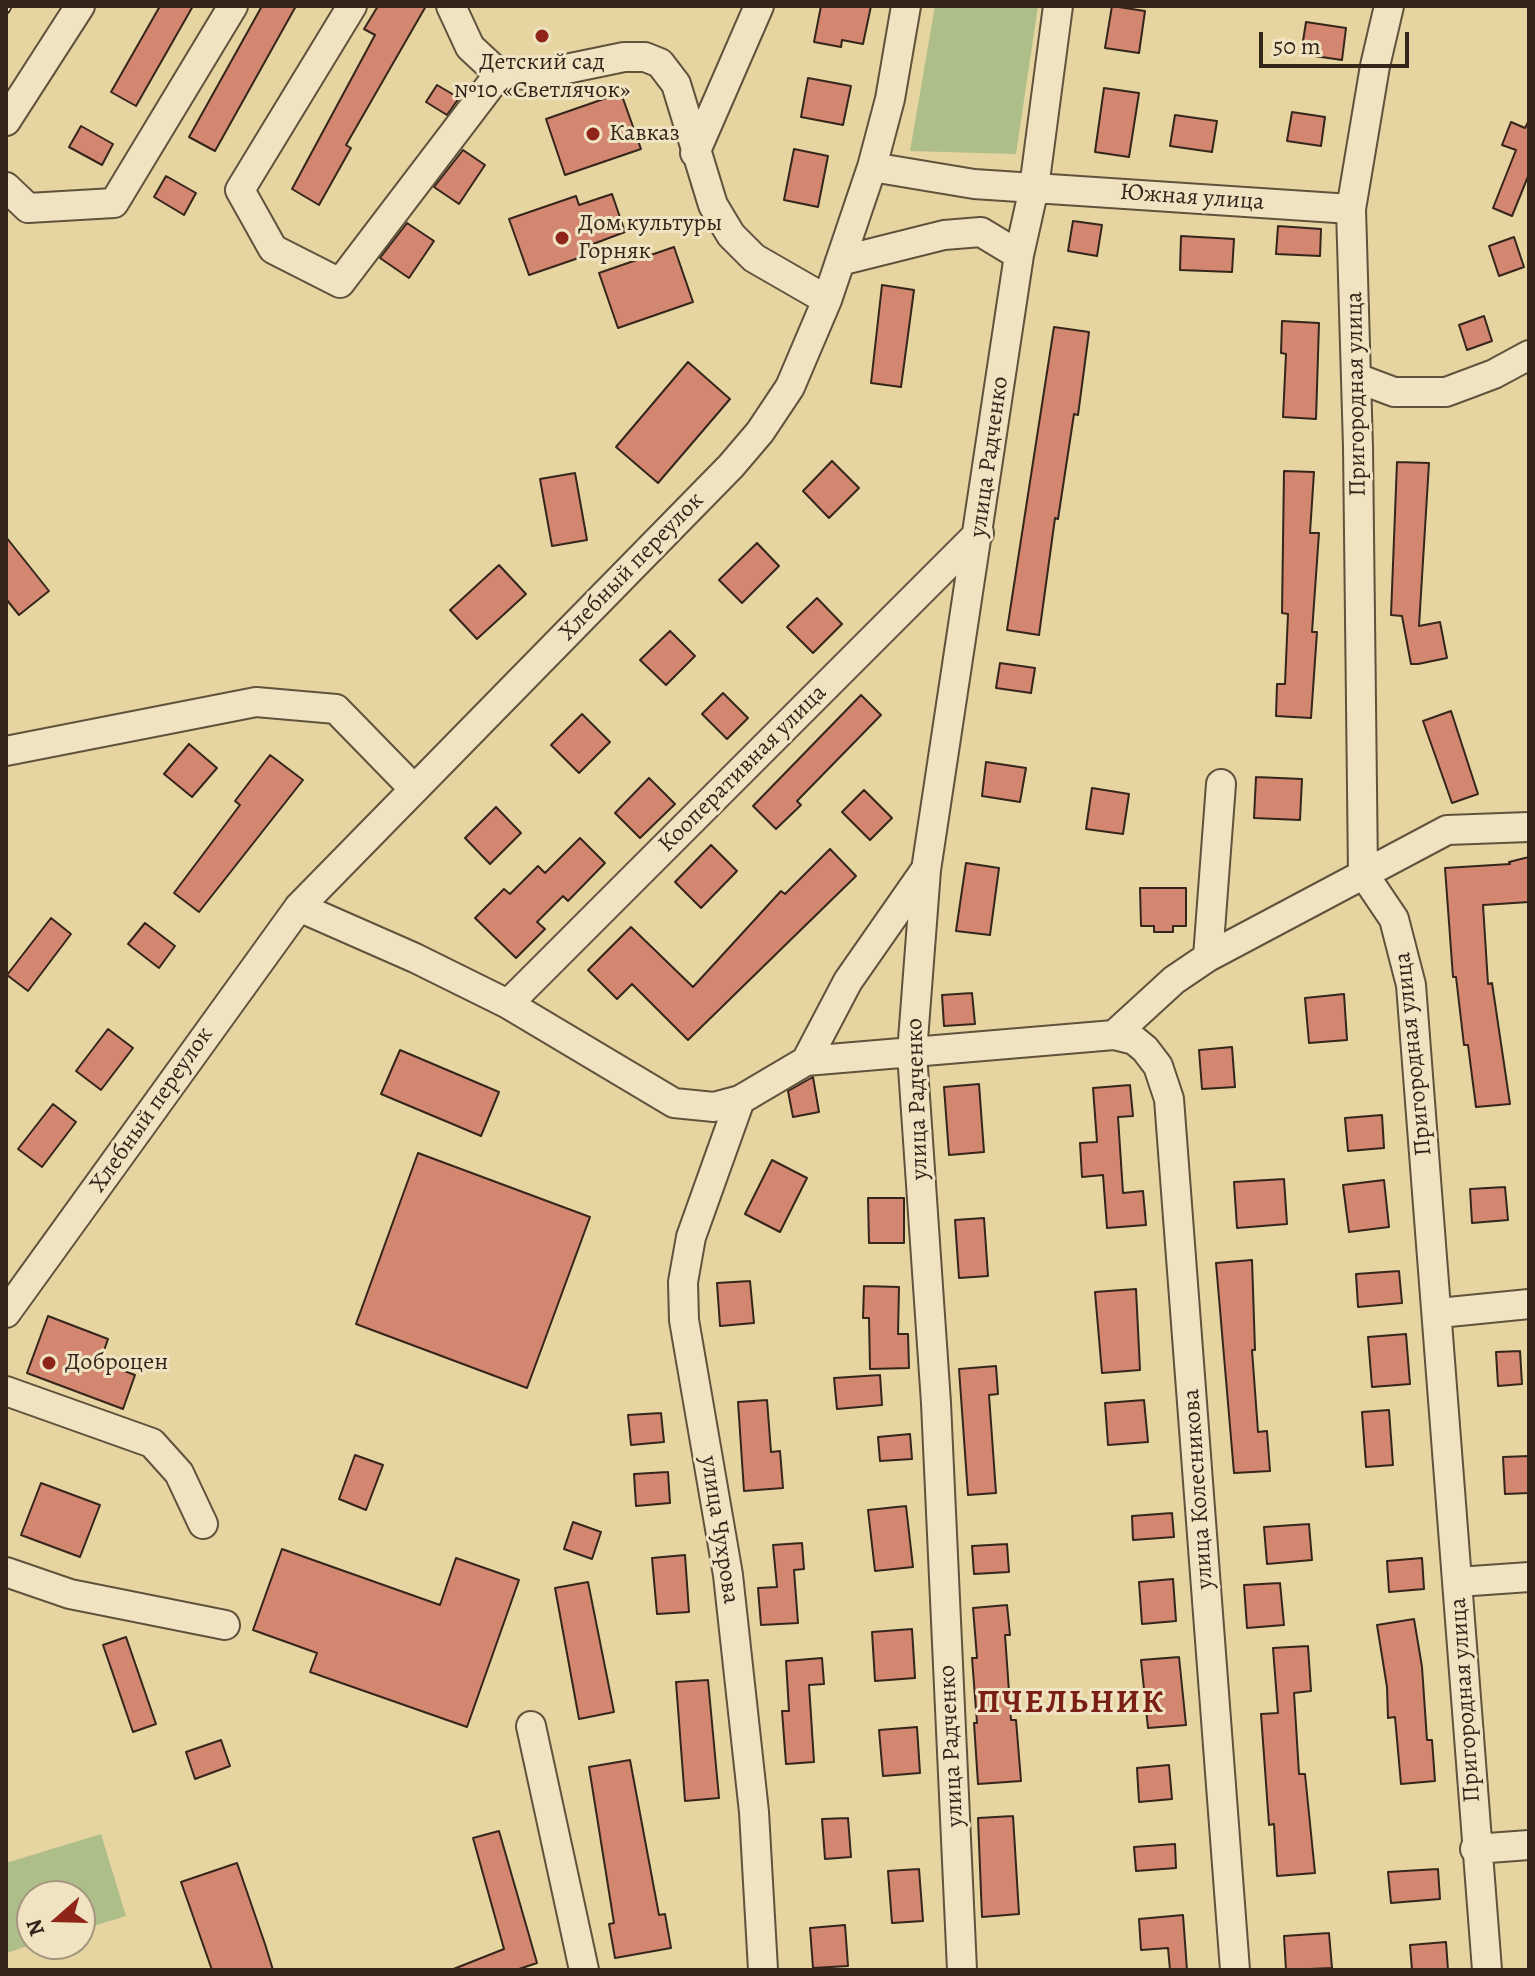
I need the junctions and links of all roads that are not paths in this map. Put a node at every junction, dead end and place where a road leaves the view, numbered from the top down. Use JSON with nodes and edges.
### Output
{"nodes":[{"id":1,"x":80,"y":6,"type":"edge"},
{"id":2,"x":233,"y":6,"type":"edge"},
{"id":3,"x":352,"y":6,"type":"edge"},
{"id":4,"x":451,"y":6,"type":"edge"},
{"id":5,"x":759,"y":6,"type":"edge"},
{"id":6,"x":906,"y":6,"type":"edge"},
{"id":7,"x":1058,"y":6,"type":"edge"},
{"id":8,"x":1389,"y":6,"type":"edge"},
{"id":9,"x":499,"y":74,"type":"junction"},
{"id":10,"x":6,"y":121,"type":"edge"},
{"id":11,"x":695,"y":153,"type":"junction"},
{"id":12,"x":872,"y":167,"type":"junction"},
{"id":13,"x":974,"y":184,"type":"junction"},
{"id":14,"x":6,"y":187,"type":"edge"},
{"id":15,"x":1034,"y":188,"type":"junction"},
{"id":16,"x":1351,"y":209,"type":"junction"},
{"id":17,"x":967,"y":233,"type":"junction"},
{"id":18,"x":1019,"y":255,"type":"junction"},
{"id":19,"x":840,"y":261,"type":"junction"},
{"id":20,"x":827,"y":300,"type":"junction"},
{"id":21,"x":1529,"y":355,"type":"edge"},
{"id":22,"x":1357,"y":378,"type":"junction"},
{"id":23,"x":979,"y":533,"type":"junction"},
{"id":24,"x":6,"y":751,"type":"edge"},
{"id":25,"x":1221,"y":784,"type":"dead end"},
{"id":26,"x":414,"y":789,"type":"junction"},
{"id":27,"x":1518,"y":826,"type":"edge"},
{"id":28,"x":926,"y":870,"type":"junction"},
{"id":29,"x":1363,"y":873,"type":"junction"},
{"id":30,"x":299,"y":907,"type":"junction"},
{"id":31,"x":1208,"y":957,"type":"junction"},
{"id":32,"x":508,"y":1004,"type":"junction"},
{"id":33,"x":1114,"y":1035,"type":"junction"},
{"id":34,"x":912,"y":1053,"type":"junction"},
{"id":35,"x":806,"y":1061,"type":"junction"},
{"id":36,"x":740,"y":1100,"type":"junction"},
{"id":37,"x":1529,"y":1304,"type":"edge"},
{"id":38,"x":6,"y":1313,"type":"edge"},
{"id":39,"x":1439,"y":1313,"type":"junction"},
{"id":40,"x":6,"y":1391,"type":"edge"},
{"id":41,"x":203,"y":1524,"type":"dead end"},
{"id":42,"x":6,"y":1572,"type":"edge"},
{"id":43,"x":1529,"y":1577,"type":"edge"},
{"id":44,"x":1458,"y":1582,"type":"junction"},
{"id":45,"x":225,"y":1625,"type":"dead end"},
{"id":46,"x":531,"y":1726,"type":"dead end"},
{"id":47,"x":1529,"y":1845,"type":"edge"},
{"id":48,"x":1475,"y":1849,"type":"junction"},
{"id":49,"x":584,"y":1970,"type":"edge"},
{"id":50,"x":763,"y":1970,"type":"edge"},
{"id":51,"x":962,"y":1970,"type":"edge"},
{"id":52,"x":1235,"y":1970,"type":"edge"},
{"id":53,"x":1487,"y":1970,"type":"edge"}],
"edges":[{"from":1,"to":10,"type":"street"},
{"from":2,"to":14,"type":"street"},
{"from":3,"to":9,"type":"street"},
{"from":4,"to":9,"type":"street"},
{"from":5,"to":11,"type":"street"},
{"from":6,"to":12,"type":"street"},
{"from":7,"to":15,"type":"street"},
{"from":8,"to":16,"type":"street","name":"Пригородная улица"},
{"from":9,"to":11,"type":"street"},
{"from":11,"to":20,"type":"street"},
{"from":12,"to":13,"type":"street","name":"Южная улица"},
{"from":12,"to":19,"type":"street","name":"Хлебный переулок"},
{"from":13,"to":15,"type":"street","name":"Южная улица"},
{"from":13,"to":17,"type":"street"},
{"from":15,"to":16,"type":"street","name":"Южная улица"},
{"from":15,"to":18,"type":"street","name":"улица Радченко"},
{"from":16,"to":22,"type":"street","name":"Пригородная улица"},
{"from":17,"to":18,"type":"street"},
{"from":17,"to":19,"type":"street"},
{"from":18,"to":23,"type":"street","name":"улица Радченко"},
{"from":19,"to":20,"type":"street","name":"Хлебный переулок"},
{"from":20,"to":26,"type":"street","name":"Хлебный переулок"},
{"from":21,"to":22,"type":"street"},
{"from":22,"to":29,"type":"street","name":"Пригородная улица"},
{"from":23,"to":28,"type":"street","name":"улица Радченко"},
{"from":23,"to":32,"type":"street","name":"Кооперативная улица"},
{"from":24,"to":26,"type":"street"},
{"from":25,"to":31,"type":"street"},
{"from":26,"to":30,"type":"street","name":"Хлебный переулок"},
{"from":27,"to":29,"type":"street"},
{"from":28,"to":34,"type":"street","name":"улица Радченко"},
{"from":28,"to":35,"type":"street"},
{"from":29,"to":31,"type":"street"},
{"from":29,"to":39,"type":"street","name":"Пригородная улица"},
{"from":30,"to":32,"type":"street"},
{"from":30,"to":38,"type":"street","name":"Хлебный переулок"},
{"from":31,"to":33,"type":"street"},
{"from":32,"to":36,"type":"street"},
{"from":33,"to":34,"type":"street"},
{"from":33,"to":52,"type":"street","name":"улица Колесникова"},
{"from":34,"to":35,"type":"street"},
{"from":34,"to":51,"type":"street","name":"улица Радченко"},
{"from":35,"to":36,"type":"street"},
{"from":36,"to":50,"type":"street","name":"улица Чухрова"},
{"from":37,"to":39,"type":"street"},
{"from":39,"to":44,"type":"street","name":"Пригородная улица"},
{"from":40,"to":41,"type":"street"},
{"from":42,"to":45,"type":"street"},
{"from":43,"to":44,"type":"street"},
{"from":44,"to":48,"type":"street","name":"Пригородная улица"},
{"from":46,"to":49,"type":"street"},
{"from":47,"to":48,"type":"street"},
{"from":48,"to":53,"type":"street","name":"Пригородная улица"}]}
